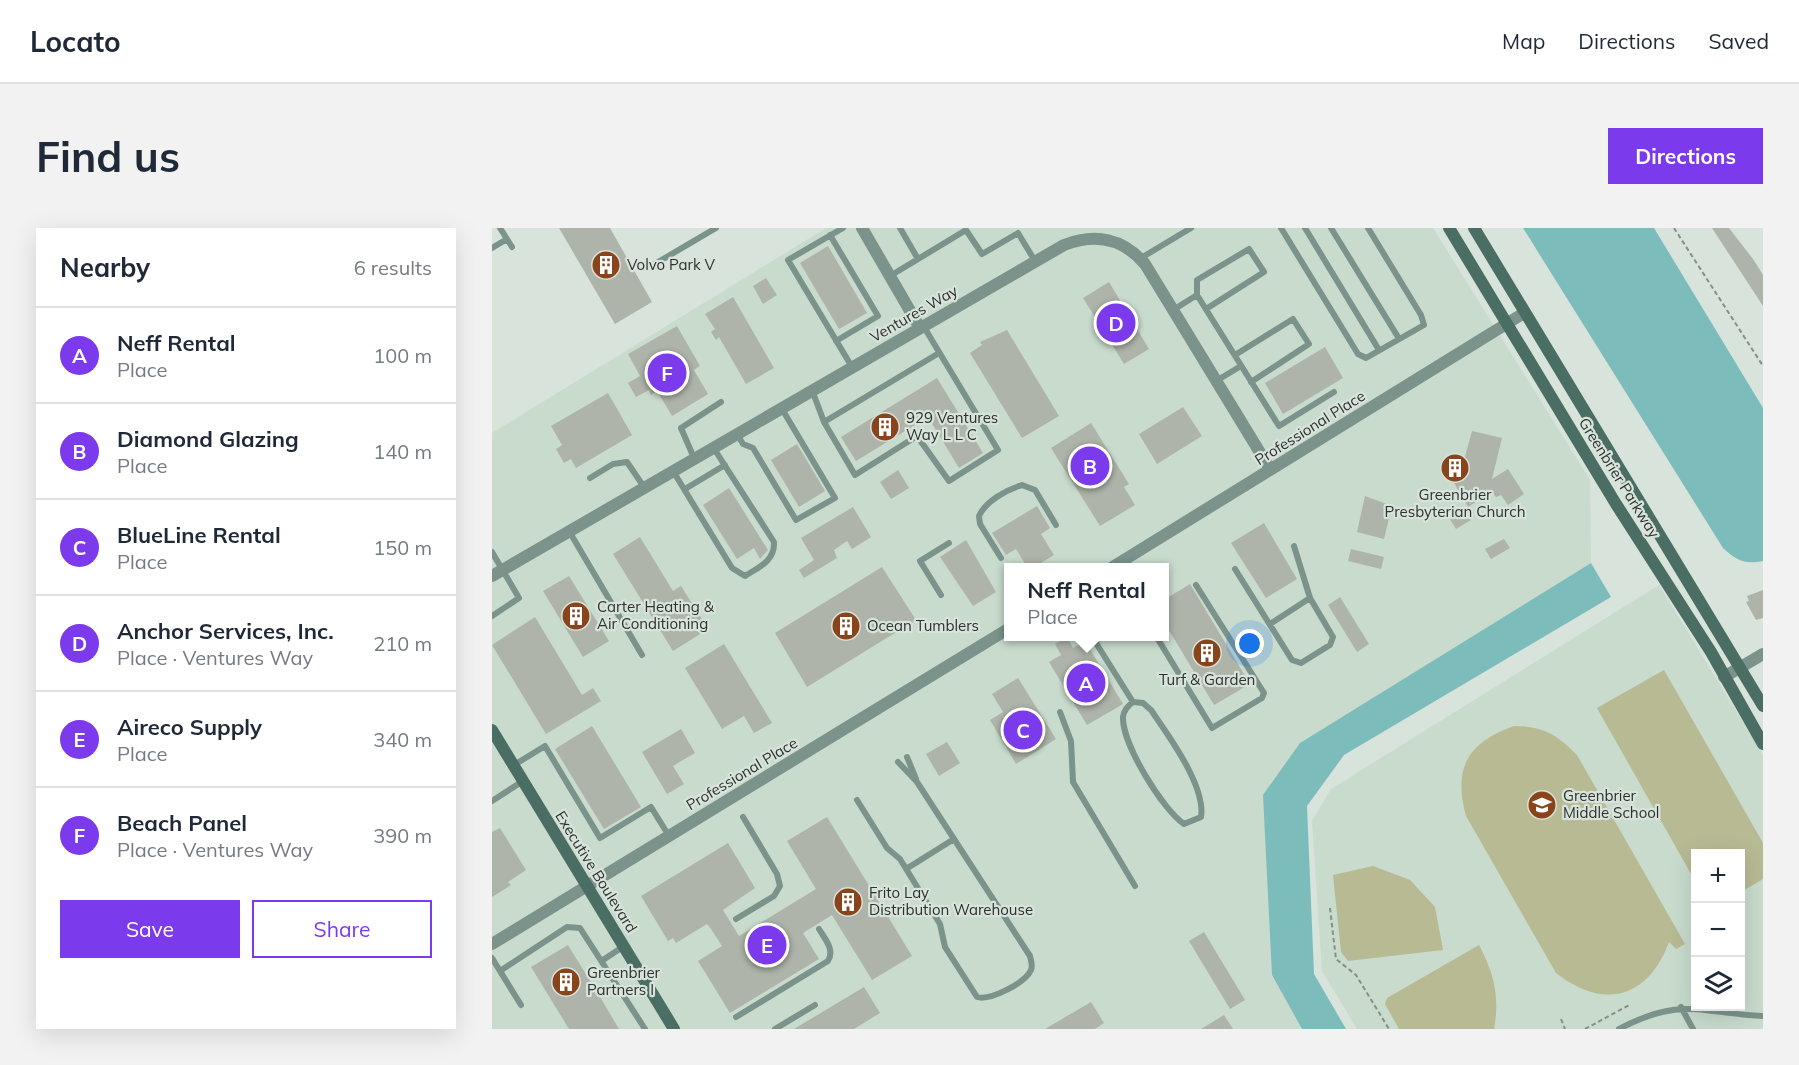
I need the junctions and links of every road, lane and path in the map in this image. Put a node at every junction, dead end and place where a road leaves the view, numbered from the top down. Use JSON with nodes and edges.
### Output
{"nodes":[{"id":1,"x":500,"y":228,"type":"edge"},
{"id":2,"x":716,"y":228,"type":"edge"},
{"id":3,"x":843,"y":228,"type":"edge"},
{"id":4,"x":862,"y":228,"type":"edge"},
{"id":5,"x":900,"y":228,"type":"edge"},
{"id":6,"x":1026,"y":228,"type":"edge"},
{"id":7,"x":1191,"y":228,"type":"edge"},
{"id":8,"x":1281,"y":228,"type":"edge"},
{"id":9,"x":1305,"y":228,"type":"edge"},
{"id":10,"x":1331,"y":228,"type":"edge"},
{"id":11,"x":1368,"y":228,"type":"edge"},
{"id":12,"x":1449,"y":228,"type":"edge"},
{"id":13,"x":1474,"y":228,"type":"edge"},
{"id":14,"x":1674,"y":228,"type":"edge"},
{"id":15,"x":1018,"y":233,"type":"junction"},
{"id":16,"x":830,"y":235,"type":"junction"},
{"id":17,"x":507,"y":239,"type":"junction"},
{"id":18,"x":512,"y":247,"type":"dead end"},
{"id":19,"x":492,"y":248,"type":"edge"},
{"id":20,"x":1141,"y":258,"type":"junction"},
{"id":21,"x":918,"y":259,"type":"junction"},
{"id":22,"x":1035,"y":261,"type":"junction"},
{"id":23,"x":653,"y":265,"type":"dead end"},
{"id":24,"x":890,"y":276,"type":"junction"},
{"id":25,"x":1197,"y":295,"type":"junction"},
{"id":26,"x":1206,"y":309,"type":"junction"},
{"id":27,"x":1173,"y":310,"type":"junction"},
{"id":28,"x":1524,"y":313,"type":"junction"},
{"id":29,"x":1507,"y":324,"type":"junction"},
{"id":30,"x":922,"y":327,"type":"junction"},
{"id":31,"x":1398,"y":338,"type":"junction"},
{"id":32,"x":836,"y":341,"type":"junction"},
{"id":33,"x":1379,"y":350,"type":"junction"},
{"id":34,"x":939,"y":353,"type":"junction"},
{"id":35,"x":1235,"y":355,"type":"junction"},
{"id":36,"x":1241,"y":366,"type":"junction"},
{"id":37,"x":1763,"y":366,"type":"edge"},
{"id":38,"x":852,"y":368,"type":"junction"},
{"id":39,"x":1216,"y":381,"type":"junction"},
{"id":40,"x":1251,"y":382,"type":"junction"},
{"id":41,"x":812,"y":390,"type":"junction"},
{"id":42,"x":1334,"y":392,"type":"dead end"},
{"id":43,"x":721,"y":402,"type":"dead end"},
{"id":44,"x":781,"y":408,"type":"junction"},
{"id":45,"x":824,"y":422,"type":"junction"},
{"id":46,"x":737,"y":434,"type":"junction"},
{"id":47,"x":713,"y":447,"type":"junction"},
{"id":48,"x":694,"y":458,"type":"junction"},
{"id":49,"x":725,"y":465,"type":"junction"},
{"id":50,"x":673,"y":470,"type":"junction"},
{"id":51,"x":1270,"y":470,"type":"junction"},
{"id":52,"x":590,"y":478,"type":"dead end"},
{"id":53,"x":645,"y":487,"type":"junction"},
{"id":54,"x":685,"y":489,"type":"junction"},
{"id":55,"x":1056,"y":525,"type":"dead end"},
{"id":56,"x":569,"y":531,"type":"junction"},
{"id":57,"x":949,"y":543,"type":"dead end"},
{"id":58,"x":1294,"y":546,"type":"dead end"},
{"id":59,"x":492,"y":552,"type":"edge"},
{"id":60,"x":1001,"y":558,"type":"dead end"},
{"id":61,"x":1118,"y":563,"type":"edge"},
{"id":62,"x":1235,"y":569,"type":"dead end"},
{"id":63,"x":497,"y":572,"type":"edge"},
{"id":64,"x":1196,"y":585,"type":"dead end"},
{"id":65,"x":941,"y":595,"type":"dead end"},
{"id":66,"x":1310,"y":597,"type":"junction"},
{"id":67,"x":492,"y":616,"type":"edge"},
{"id":68,"x":1270,"y":624,"type":"junction"},
{"id":69,"x":1004,"y":631,"type":"edge"},
{"id":70,"x":1159,"y":641,"type":"edge"},
{"id":71,"x":1096,"y":643,"type":"dead end"},
{"id":72,"x":1763,"y":654,"type":"edge"},
{"id":73,"x":642,"y":655,"type":"dead end"},
{"id":74,"x":1740,"y":666,"type":"junction"},
{"id":75,"x":1724,"y":676,"type":"junction"},
{"id":76,"x":1133,"y":702,"type":"junction"},
{"id":77,"x":1763,"y":706,"type":"edge"},
{"id":78,"x":1060,"y":712,"type":"dead end"},
{"id":79,"x":492,"y":730,"type":"edge"},
{"id":80,"x":1763,"y":744,"type":"edge"},
{"id":81,"x":907,"y":757,"type":"dead end"},
{"id":82,"x":898,"y":762,"type":"dead end"},
{"id":83,"x":513,"y":765,"type":"junction"},
{"id":84,"x":523,"y":781,"type":"junction"},
{"id":85,"x":917,"y":782,"type":"junction"},
{"id":86,"x":857,"y":800,"type":"dead end"},
{"id":87,"x":492,"y":801,"type":"edge"},
{"id":88,"x":743,"y":817,"type":"dead end"},
{"id":89,"x":669,"y":836,"type":"junction"},
{"id":90,"x":954,"y":839,"type":"junction"},
{"id":91,"x":906,"y":869,"type":"junction"},
{"id":92,"x":587,"y":886,"type":"junction"},
{"id":93,"x":1135,"y":886,"type":"dead end"},
{"id":94,"x":1330,"y":908,"type":"dead end"},
{"id":95,"x":736,"y":919,"type":"dead end"},
{"id":96,"x":819,"y":929,"type":"dead end"},
{"id":97,"x":492,"y":944,"type":"edge"},
{"id":98,"x":624,"y":946,"type":"junction"},
{"id":99,"x":492,"y":958,"type":"edge"},
{"id":100,"x":603,"y":960,"type":"junction"},
{"id":101,"x":500,"y":971,"type":"junction"},
{"id":102,"x":1630,"y":1004,"type":"dead end"},
{"id":103,"x":521,"y":1005,"type":"dead end"},
{"id":104,"x":815,"y":1005,"type":"dead end"},
{"id":105,"x":1681,"y":1007,"type":"junction"},
{"id":106,"x":1763,"y":1016,"type":"edge"},
{"id":107,"x":736,"y":1017,"type":"dead end"},
{"id":108,"x":1561,"y":1019,"type":"dead end"},
{"id":109,"x":645,"y":1029,"type":"edge"},
{"id":110,"x":674,"y":1029,"type":"edge"},
{"id":111,"x":775,"y":1029,"type":"edge"},
{"id":112,"x":1389,"y":1029,"type":"edge"},
{"id":113,"x":1565,"y":1029,"type":"edge"},
{"id":114,"x":1585,"y":1029,"type":"edge"},
{"id":115,"x":1619,"y":1029,"type":"edge"},
{"id":116,"x":1693,"y":1029,"type":"edge"}],
"edges":[{"from":1,"to":17,"type":"lane"},
{"from":2,"to":23,"type":"lane"},
{"from":3,"to":16,"type":"lane"},
{"from":4,"to":24,"type":"street"},
{"from":5,"to":21,"type":"lane"},
{"from":6,"to":15,"type":"lane"},
{"from":7,"to":20,"type":"lane"},
{"from":8,"to":33,"type":"lane"},
{"from":9,"to":33,"type":"lane"},
{"from":10,"to":31,"type":"lane"},
{"from":11,"to":31,"type":"lane"},
{"from":12,"to":29,"type":"main road","name":"Greenbrier Parkway"},
{"from":13,"to":28,"type":"main road","name":"Greenbrier Parkway"},
{"from":14,"to":37,"type":"path"},
{"from":15,"to":21,"type":"lane"},
{"from":15,"to":22,"type":"lane"},
{"from":16,"to":32,"type":"lane"},
{"from":16,"to":32,"type":"lane"},
{"from":17,"to":18,"type":"lane"},
{"from":17,"to":19,"type":"lane"},
{"from":20,"to":22,"type":"street","name":"Ventures Way"},
{"from":20,"to":27,"type":"street","name":"Ventures Way"},
{"from":21,"to":24,"type":"lane"},
{"from":22,"to":30,"type":"street","name":"Ventures Way"},
{"from":24,"to":30,"type":"street"},
{"from":25,"to":26,"type":"lane"},
{"from":25,"to":26,"type":"lane"},
{"from":25,"to":27,"type":"lane"},
{"from":26,"to":35,"type":"lane"},
{"from":27,"to":39,"type":"street","name":"Ventures Way"},
{"from":28,"to":29,"type":"street","name":"Professional Place"},
{"from":28,"to":74,"type":"main road","name":"Greenbrier Parkway"},
{"from":29,"to":51,"type":"street","name":"Professional Place"},
{"from":29,"to":75,"type":"main road","name":"Greenbrier Parkway"},
{"from":30,"to":34,"type":"lane"},
{"from":30,"to":38,"type":"street","name":"Ventures Way"},
{"from":31,"to":33,"type":"lane"},
{"from":32,"to":38,"type":"lane"},
{"from":34,"to":45,"type":"lane"},
{"from":34,"to":45,"type":"lane"},
{"from":35,"to":36,"type":"lane"},
{"from":35,"to":40,"type":"lane"},
{"from":36,"to":39,"type":"lane"},
{"from":36,"to":40,"type":"lane"},
{"from":38,"to":41,"type":"street","name":"Ventures Way"},
{"from":39,"to":51,"type":"street","name":"Ventures Way"},
{"from":40,"to":42,"type":"lane"},
{"from":41,"to":44,"type":"street","name":"Ventures Way"},
{"from":41,"to":45,"type":"lane"},
{"from":43,"to":48,"type":"lane"},
{"from":44,"to":46,"type":"street","name":"Ventures Way"},
{"from":44,"to":46,"type":"lane"},
{"from":46,"to":47,"type":"street","name":"Ventures Way"},
{"from":47,"to":48,"type":"street","name":"Ventures Way"},
{"from":47,"to":49,"type":"lane"},
{"from":48,"to":50,"type":"street","name":"Ventures Way"},
{"from":49,"to":54,"type":"lane"},
{"from":49,"to":54,"type":"lane"},
{"from":50,"to":53,"type":"street","name":"Ventures Way"},
{"from":50,"to":54,"type":"lane"},
{"from":51,"to":61,"type":"street","name":"Professional Place"},
{"from":52,"to":53,"type":"lane"},
{"from":53,"to":56,"type":"street","name":"Ventures Way"},
{"from":55,"to":60,"type":"lane"},
{"from":56,"to":63,"type":"street","name":"Ventures Way"},
{"from":56,"to":73,"type":"lane"},
{"from":57,"to":65,"type":"lane"},
{"from":58,"to":66,"type":"lane"},
{"from":59,"to":63,"type":"lane"},
{"from":62,"to":68,"type":"lane"},
{"from":63,"to":67,"type":"lane"},
{"from":64,"to":70,"type":"lane"},
{"from":66,"to":68,"type":"lane"},
{"from":66,"to":68,"type":"lane"},
{"from":69,"to":89,"type":"street","name":"Professional Place"},
{"from":71,"to":76,"type":"lane"},
{"from":72,"to":74,"type":"street"},
{"from":74,"to":75,"type":"street"},
{"from":74,"to":77,"type":"main road","name":"Greenbrier Parkway"},
{"from":75,"to":80,"type":"main road","name":"Greenbrier Parkway"},
{"from":76,"to":76,"type":"lane"},
{"from":78,"to":93,"type":"lane"},
{"from":79,"to":83,"type":"main road","name":"Executive Boulevard"},
{"from":81,"to":85,"type":"lane"},
{"from":82,"to":85,"type":"lane"},
{"from":83,"to":84,"type":"main road","name":"Executive Boulevard"},
{"from":83,"to":89,"type":"lane"},
{"from":84,"to":87,"type":"lane"},
{"from":84,"to":92,"type":"main road","name":"Executive Boulevard"},
{"from":85,"to":90,"type":"lane"},
{"from":86,"to":91,"type":"lane"},
{"from":88,"to":95,"type":"lane"},
{"from":89,"to":92,"type":"street","name":"Professional Place"},
{"from":90,"to":91,"type":"lane"},
{"from":90,"to":91,"type":"lane"},
{"from":92,"to":97,"type":"street","name":"Professional Place"},
{"from":92,"to":98,"type":"main road","name":"Executive Boulevard"},
{"from":94,"to":112,"type":"path"},
{"from":96,"to":107,"type":"lane"},
{"from":98,"to":100,"type":"lane"},
{"from":98,"to":110,"type":"main road","name":"Executive Boulevard"},
{"from":99,"to":101,"type":"lane"},
{"from":100,"to":101,"type":"lane"},
{"from":100,"to":109,"type":"lane"},
{"from":101,"to":103,"type":"lane"},
{"from":102,"to":114,"type":"path"},
{"from":104,"to":111,"type":"lane"},
{"from":105,"to":106,"type":"lane"},
{"from":105,"to":115,"type":"lane"},
{"from":105,"to":116,"type":"lane"},
{"from":108,"to":113,"type":"path"}]}
